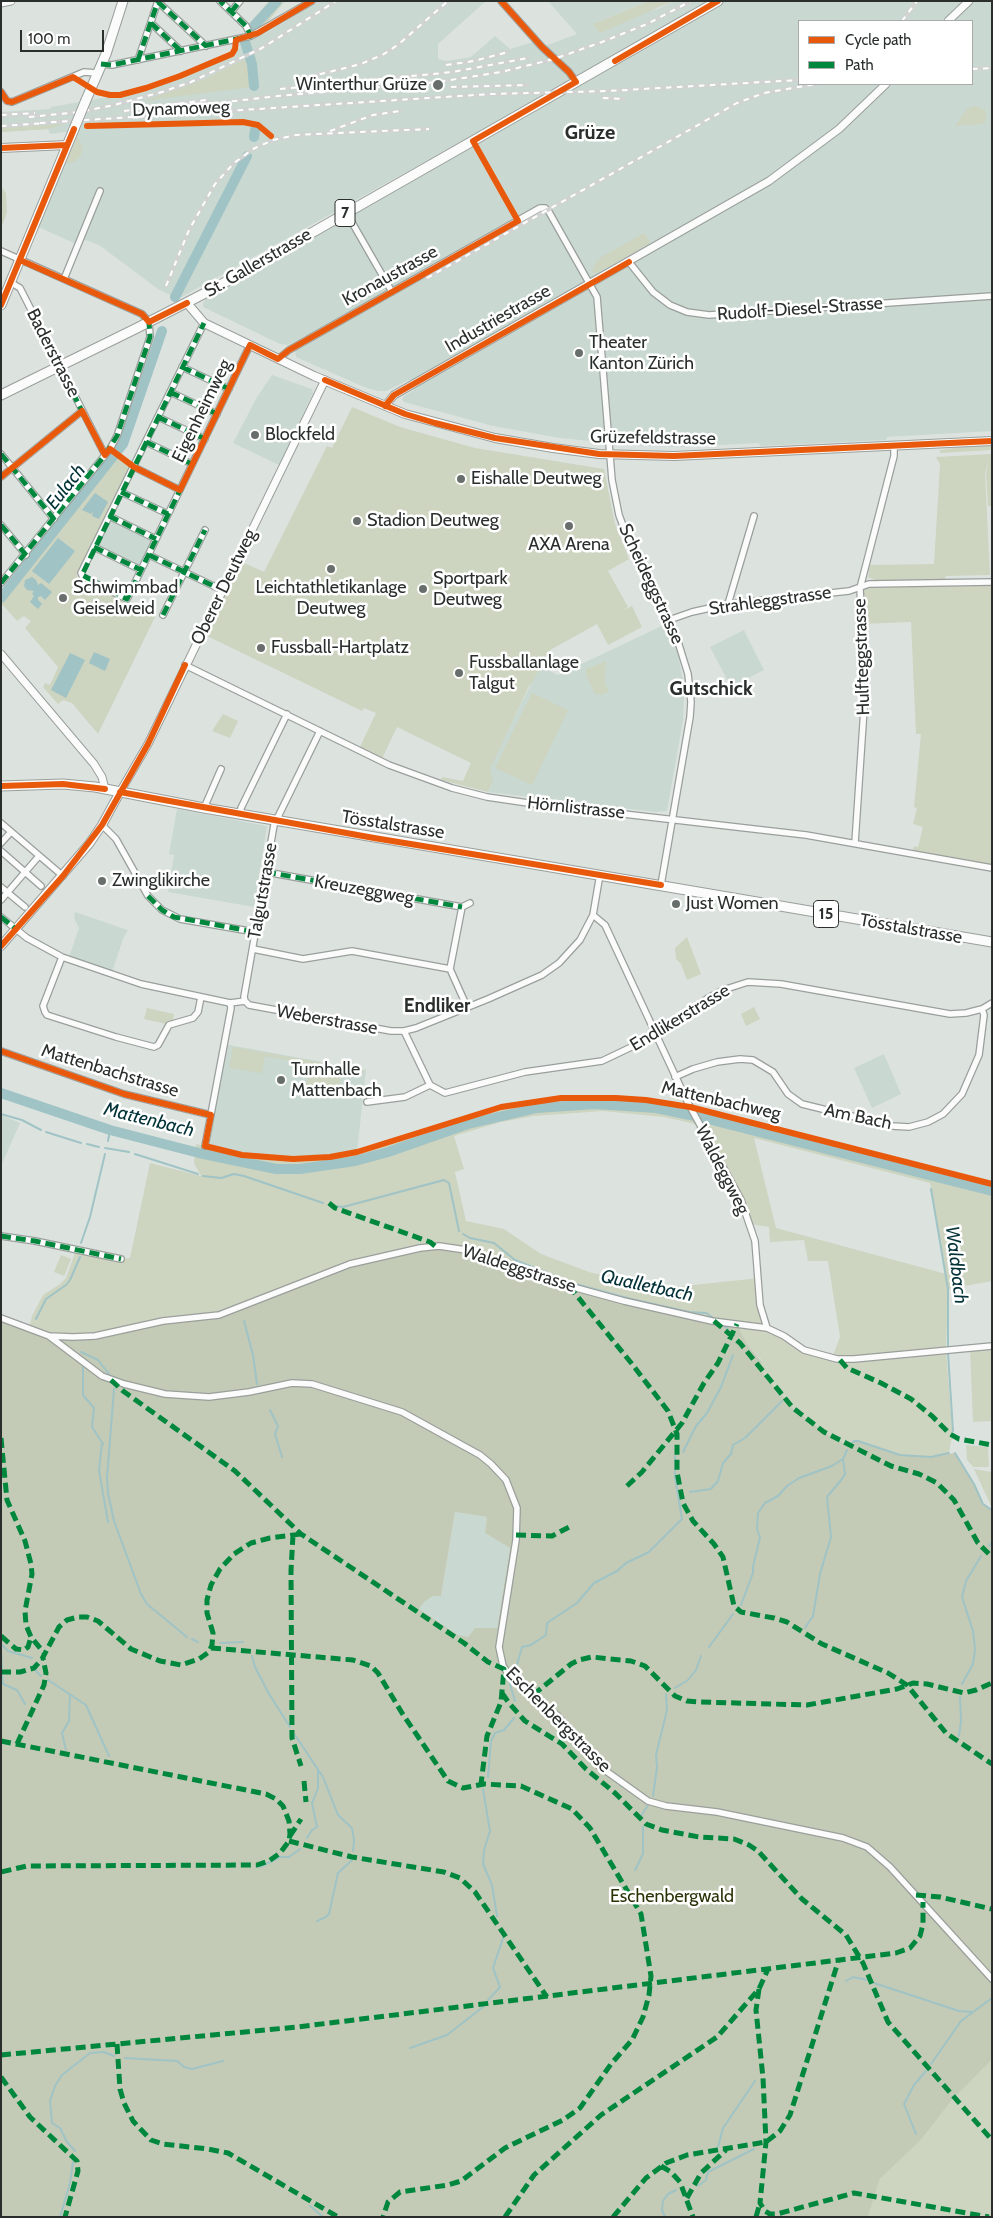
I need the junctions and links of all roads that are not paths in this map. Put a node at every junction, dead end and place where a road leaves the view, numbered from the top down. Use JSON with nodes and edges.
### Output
{"nodes":[{"id":1,"x":11,"y":1,"type":"edge"},
{"id":2,"x":123,"y":1,"type":"edge"},
{"id":3,"x":220,"y":1,"type":"edge"},
{"id":4,"x":240,"y":1,"type":"edge"},
{"id":5,"x":312,"y":1,"type":"edge"},
{"id":6,"x":501,"y":1,"type":"edge"},
{"id":7,"x":718,"y":1,"type":"edge"},
{"id":8,"x":968,"y":1,"type":"edge"},
{"id":9,"x":158,"y":2,"type":"edge"},
{"id":10,"x":1,"y":3,"type":"edge"},
{"id":11,"x":231,"y":12,"type":"junction"},
{"id":12,"x":949,"y":20,"type":"edge"},
{"id":13,"x":151,"y":23,"type":"junction"},
{"id":14,"x":250,"y":36,"type":"junction"},
{"id":15,"x":206,"y":46,"type":"junction"},
{"id":16,"x":181,"y":51,"type":"junction"},
{"id":17,"x":138,"y":60,"type":"junction"},
{"id":18,"x":101,"y":64,"type":"junction"},
{"id":19,"x":97,"y":73,"type":"junction"},
{"id":20,"x":576,"y":82,"type":"junction"},
{"id":21,"x":885,"y":85,"type":"edge"},
{"id":22,"x":1,"y":92,"type":"edge"},
{"id":23,"x":67,"y":145,"type":"junction"},
{"id":24,"x":1,"y":148,"type":"edge"},
{"id":25,"x":100,"y":191,"type":"dead end"},
{"id":26,"x":543,"y":208,"type":"joint"},
{"id":27,"x":346,"y":212,"type":"junction"},
{"id":28,"x":1,"y":252,"type":"edge"},
{"id":29,"x":20,"y":260,"type":"junction"},
{"id":30,"x":629,"y":262,"type":"junction"},
{"id":31,"x":64,"y":279,"type":"junction"},
{"id":32,"x":10,"y":282,"type":"junction"},
{"id":33,"x":589,"y":284,"type":"junction"},
{"id":34,"x":392,"y":292,"type":"junction"},
{"id":35,"x":992,"y":296,"type":"edge"},
{"id":36,"x":187,"y":303,"type":"junction"},
{"id":37,"x":1,"y":305,"type":"edge"},
{"id":38,"x":149,"y":322,"type":"junction"},
{"id":39,"x":204,"y":323,"type":"junction"},
{"id":40,"x":250,"y":345,"type":"junction"},
{"id":41,"x":278,"y":359,"type":"junction"},
{"id":42,"x":59,"y":366,"type":"junction"},
{"id":43,"x":182,"y":368,"type":"junction"},
{"id":44,"x":325,"y":380,"type":"junction"},
{"id":45,"x":229,"y":389,"type":"junction"},
{"id":46,"x":170,"y":392,"type":"junction"},
{"id":47,"x":1,"y":395,"type":"edge"},
{"id":48,"x":385,"y":406,"type":"junction"},
{"id":49,"x":82,"y":411,"type":"junction"},
{"id":50,"x":217,"y":414,"type":"junction"},
{"id":51,"x":158,"y":417,"type":"junction"},
{"id":52,"x":205,"y":439,"type":"junction"},
{"id":53,"x":992,"y":441,"type":"edge"},
{"id":54,"x":146,"y":442,"type":"junction"},
{"id":55,"x":894,"y":446,"type":"junction"},
{"id":56,"x":1,"y":454,"type":"edge"},
{"id":57,"x":610,"y":455,"type":"junction"},
{"id":58,"x":105,"y":456,"type":"junction"},
{"id":59,"x":192,"y":464,"type":"junction"},
{"id":60,"x":134,"y":467,"type":"junction"},
{"id":61,"x":13,"y":468,"type":"junction"},
{"id":62,"x":1,"y":477,"type":"edge"},
{"id":63,"x":180,"y":490,"type":"junction"},
{"id":64,"x":121,"y":492,"type":"junction"},
{"id":65,"x":168,"y":514,"type":"junction"},
{"id":66,"x":109,"y":516,"type":"junction"},
{"id":67,"x":754,"y":516,"type":"dead end"},
{"id":68,"x":54,"y":519,"type":"junction"},
{"id":69,"x":1,"y":525,"type":"edge"},
{"id":70,"x":205,"y":530,"type":"dead end"},
{"id":71,"x":156,"y":539,"type":"junction"},
{"id":72,"x":94,"y":547,"type":"junction"},
{"id":73,"x":26,"y":555,"type":"junction"},
{"id":74,"x":148,"y":555,"type":"junction"},
{"id":75,"x":141,"y":570,"type":"junction"},
{"id":76,"x":184,"y":572,"type":"junction"},
{"id":77,"x":992,"y":582,"type":"edge"},
{"id":78,"x":1,"y":583,"type":"edge"},
{"id":79,"x":860,"y":588,"type":"junction"},
{"id":80,"x":222,"y":590,"type":"junction"},
{"id":81,"x":728,"y":604,"type":"junction"},
{"id":82,"x":163,"y":615,"type":"dead end"},
{"id":83,"x":669,"y":620,"type":"junction"},
{"id":84,"x":1,"y":654,"type":"edge"},
{"id":85,"x":185,"y":665,"type":"junction"},
{"id":86,"x":287,"y":714,"type":"junction"},
{"id":87,"x":320,"y":731,"type":"junction"},
{"id":88,"x":221,"y":769,"type":"dead end"},
{"id":89,"x":1,"y":786,"type":"edge"},
{"id":90,"x":105,"y":789,"type":"junction"},
{"id":91,"x":120,"y":792,"type":"junction"},
{"id":92,"x":204,"y":808,"type":"junction"},
{"id":93,"x":240,"y":814,"type":"junction"},
{"id":94,"x":673,"y":818,"type":"junction"},
{"id":95,"x":276,"y":820,"type":"junction"},
{"id":96,"x":1,"y":823,"type":"edge"},
{"id":97,"x":102,"y":825,"type":"junction"},
{"id":98,"x":11,"y":832,"type":"junction"},
{"id":99,"x":1,"y":843,"type":"edge"},
{"id":100,"x":855,"y":843,"type":"junction"},
{"id":101,"x":1,"y":851,"type":"edge"},
{"id":102,"x":39,"y":856,"type":"junction"},
{"id":103,"x":992,"y":868,"type":"edge"},
{"id":104,"x":25,"y":872,"type":"junction"},
{"id":105,"x":266,"y":872,"type":"junction"},
{"id":106,"x":600,"y":874,"type":"junction"},
{"id":107,"x":63,"y":876,"type":"junction"},
{"id":108,"x":660,"y":885,"type":"junction"},
{"id":109,"x":42,"y":886,"type":"dead end"},
{"id":110,"x":1,"y":887,"type":"edge"},
{"id":111,"x":8,"y":892,"type":"junction"},
{"id":112,"x":1,"y":900,"type":"edge"},
{"id":113,"x":470,"y":903,"type":"dead end"},
{"id":114,"x":24,"y":907,"type":"dead end"},
{"id":115,"x":462,"y":907,"type":"junction"},
{"id":116,"x":594,"y":915,"type":"junction"},
{"id":117,"x":1,"y":917,"type":"edge"},
{"id":118,"x":16,"y":929,"type":"junction"},
{"id":119,"x":255,"y":932,"type":"junction"},
{"id":120,"x":992,"y":942,"type":"edge"},
{"id":121,"x":1,"y":946,"type":"edge"},
{"id":122,"x":252,"y":949,"type":"junction"},
{"id":123,"x":62,"y":957,"type":"junction"},
{"id":124,"x":450,"y":969,"type":"junction"},
{"id":125,"x":201,"y":997,"type":"junction"},
{"id":126,"x":245,"y":1001,"type":"junction"},
{"id":127,"x":230,"y":1003,"type":"junction"},
{"id":128,"x":992,"y":1003,"type":"edge"},
{"id":129,"x":467,"y":1007,"type":"junction"},
{"id":130,"x":982,"y":1009,"type":"junction"},
{"id":131,"x":404,"y":1031,"type":"junction"},
{"id":132,"x":656,"y":1035,"type":"junction"},
{"id":133,"x":1,"y":1052,"type":"edge"},
{"id":134,"x":676,"y":1078,"type":"junction"},
{"id":135,"x":430,"y":1085,"type":"junction"},
{"id":136,"x":367,"y":1102,"type":"dead end"},
{"id":137,"x":212,"y":1115,"type":"junction"},
{"id":138,"x":206,"y":1146,"type":"dead end"},
{"id":139,"x":1,"y":1236,"type":"edge"},
{"id":140,"x":120,"y":1259,"type":"dead end"},
{"id":141,"x":1,"y":1318,"type":"edge"},
{"id":142,"x":767,"y":1328,"type":"junction"},
{"id":143,"x":49,"y":1336,"type":"junction"},
{"id":144,"x":992,"y":1346,"type":"edge"},
{"id":145,"x":992,"y":1979,"type":"edge"}],
"edges":[{"from":1,"to":10,"type":"street"},
{"from":2,"to":18,"type":"main road"},
{"from":3,"to":11,"type":"street"},
{"from":4,"to":11,"type":"street"},
{"from":5,"to":14,"type":"street"},
{"from":6,"to":20,"type":"street"},
{"from":7,"to":20,"type":"main road","name":"St. Gallerstrasse","number":"7"},
{"from":8,"to":12,"type":"street"},
{"from":9,"to":13,"type":"street"},
{"from":9,"to":15,"type":"street"},
{"from":11,"to":14,"type":"street"},
{"from":13,"to":16,"type":"street"},
{"from":13,"to":17,"type":"street"},
{"from":14,"to":15,"type":"street"},
{"from":15,"to":16,"type":"street"},
{"from":16,"to":17,"type":"street"},
{"from":17,"to":18,"type":"street"},
{"from":18,"to":19,"type":"main road"},
{"from":19,"to":22,"type":"street"},
{"from":19,"to":23,"type":"main road","bridge":true},
{"from":20,"to":27,"type":"main road","name":"St. Gallerstrasse","number":"7"},
{"from":21,"to":30,"type":"street","name":"Industriestrasse"},
{"from":23,"to":24,"type":"main road"},
{"from":23,"to":29,"type":"main road"},
{"from":25,"to":31,"type":"street"},
{"from":26,"to":33,"type":"street","name":"Scheideggstrasse"},
{"from":26,"to":34,"type":"street","name":"Kronaustrasse"},
{"from":27,"to":34,"type":"street"},
{"from":27,"to":36,"type":"main road","name":"St. Gallerstrasse","number":"7"},
{"from":28,"to":29,"type":"street"},
{"from":29,"to":31,"type":"street"},
{"from":29,"to":32,"type":"main road"},
{"from":30,"to":33,"type":"street","name":"Industriestrasse"},
{"from":30,"to":35,"type":"street","name":"Rudolf-Diesel-Strasse"},
{"from":31,"to":38,"type":"street"},
{"from":32,"to":37,"type":"main road"},
{"from":32,"to":42,"type":"street","name":"Baderstrasse"},
{"from":33,"to":48,"type":"street","name":"Industriestrasse"},
{"from":33,"to":57,"type":"street","name":"Scheideggstrasse"},
{"from":34,"to":41,"type":"street","name":"Kronaustrasse"},
{"from":36,"to":38,"type":"main road","name":"St. Gallerstrasse","number":"7"},
{"from":36,"to":39,"type":"main road","name":"Grüzefeldstrasse"},
{"from":38,"to":42,"type":"main road","name":"St. Gallerstrasse","number":"7"},
{"from":38,"to":58,"type":"street"},
{"from":39,"to":40,"type":"main road","name":"Grüzefeldstrasse"},
{"from":39,"to":43,"type":"street"},
{"from":40,"to":41,"type":"main road","name":"Grüzefeldstrasse"},
{"from":40,"to":45,"type":"street","name":"Eigenheimweg"},
{"from":41,"to":44,"type":"main road","name":"Grüzefeldstrasse"},
{"from":42,"to":47,"type":"main road","name":"St. Gallerstrasse","number":"7"},
{"from":42,"to":49,"type":"street","name":"Baderstrasse"},
{"from":43,"to":45,"type":"street"},
{"from":43,"to":46,"type":"street"},
{"from":44,"to":48,"type":"main road","name":"Grüzefeldstrasse"},
{"from":44,"to":80,"type":"street","name":"Oberer Deutweg"},
{"from":45,"to":50,"type":"street","name":"Eigenheimweg"},
{"from":46,"to":50,"type":"street"},
{"from":46,"to":51,"type":"street"},
{"from":48,"to":57,"type":"main road","name":"Grüzefeldstrasse"},
{"from":49,"to":58,"type":"street","name":"Baderstrasse"},
{"from":49,"to":61,"type":"street"},
{"from":50,"to":52,"type":"street","name":"Eigenheimweg"},
{"from":51,"to":52,"type":"street"},
{"from":51,"to":54,"type":"street"},
{"from":52,"to":59,"type":"street","name":"Eigenheimweg"},
{"from":53,"to":55,"type":"main road","name":"Grüzefeldstrasse"},
{"from":54,"to":59,"type":"street"},
{"from":54,"to":60,"type":"street"},
{"from":55,"to":57,"type":"main road","name":"Grüzefeldstrasse"},
{"from":55,"to":79,"type":"street","name":"Hulfteggstrasse"},
{"from":56,"to":61,"type":"street"},
{"from":57,"to":83,"type":"street","name":"Scheideggstrasse"},
{"from":58,"to":68,"type":"street"},
{"from":59,"to":63,"type":"street","name":"Eigenheimweg"},
{"from":60,"to":63,"type":"street"},
{"from":60,"to":64,"type":"street"},
{"from":61,"to":62,"type":"street"},
{"from":61,"to":68,"type":"street"},
{"from":63,"to":65,"type":"street","name":"Eigenheimweg"},
{"from":64,"to":65,"type":"street"},
{"from":64,"to":66,"type":"street"},
{"from":65,"to":71,"type":"street","name":"Eigenheimweg"},
{"from":66,"to":71,"type":"street"},
{"from":66,"to":72,"type":"street"},
{"from":67,"to":81,"type":"street"},
{"from":68,"to":73,"type":"street"},
{"from":69,"to":73,"type":"street"},
{"from":70,"to":76,"type":"street"},
{"from":71,"to":74,"type":"street","name":"Eigenheimweg"},
{"from":72,"to":75,"type":"street"},
{"from":72,"to":75,"type":"street","name":"Eigenheimweg"},
{"from":73,"to":78,"type":"street"},
{"from":74,"to":75,"type":"street","name":"Eigenheimweg"},
{"from":74,"to":76,"type":"street"},
{"from":76,"to":80,"type":"street"},
{"from":76,"to":82,"type":"street"},
{"from":77,"to":79,"type":"street","name":"Strahleggstrasse"},
{"from":79,"to":81,"type":"street","name":"Strahleggstrasse"},
{"from":79,"to":100,"type":"street","name":"Hulfteggstrasse"},
{"from":80,"to":85,"type":"street","name":"Oberer Deutweg"},
{"from":81,"to":83,"type":"street","name":"Strahleggstrasse"},
{"from":83,"to":94,"type":"street","name":"Scheideggstrasse"},
{"from":84,"to":90,"type":"street"},
{"from":85,"to":86,"type":"street","name":"Hörnlistrasse"},
{"from":85,"to":91,"type":"street","name":"Oberer Deutweg"},
{"from":86,"to":87,"type":"street","name":"Hörnlistrasse"},
{"from":86,"to":93,"type":"street"},
{"from":87,"to":94,"type":"street","name":"Hörnlistrasse"},
{"from":87,"to":95,"type":"street","name":"Talgutstrasse"},
{"from":88,"to":92,"type":"street"},
{"from":89,"to":90,"type":"main road","name":"Tösstalstrasse","number":"15"},
{"from":90,"to":91,"type":"main road","name":"Tösstalstrasse","number":"15"},
{"from":91,"to":92,"type":"main road","name":"Tösstalstrasse","number":"15"},
{"from":91,"to":97,"type":"main road"},
{"from":92,"to":93,"type":"main road","name":"Tösstalstrasse","number":"15"},
{"from":93,"to":95,"type":"main road","name":"Tösstalstrasse","number":"15"},
{"from":94,"to":100,"type":"street","name":"Hörnlistrasse"},
{"from":94,"to":108,"type":"street","name":"Scheideggstrasse"},
{"from":95,"to":105,"type":"street","name":"Talgutstrasse"},
{"from":95,"to":106,"type":"main road","name":"Tösstalstrasse","number":"15"},
{"from":96,"to":98,"type":"street"},
{"from":97,"to":107,"type":"main road"},
{"from":97,"to":119,"type":"street"},
{"from":98,"to":99,"type":"street"},
{"from":98,"to":102,"type":"street"},
{"from":100,"to":103,"type":"street","name":"Hörnlistrasse"},
{"from":101,"to":104,"type":"street"},
{"from":102,"to":104,"type":"street"},
{"from":102,"to":107,"type":"street"},
{"from":104,"to":109,"type":"street"},
{"from":104,"to":111,"type":"street"},
{"from":105,"to":115,"type":"street","name":"Kreuzeggweg"},
{"from":105,"to":119,"type":"street","name":"Talgutstrasse"},
{"from":106,"to":108,"type":"main road","name":"Tösstalstrasse","number":"15"},
{"from":106,"to":116,"type":"street","name":"Weberstrasse"},
{"from":107,"to":118,"type":"main road"},
{"from":108,"to":120,"type":"main road","name":"Tösstalstrasse","number":"15"},
{"from":110,"to":111,"type":"street"},
{"from":111,"to":112,"type":"street"},
{"from":111,"to":114,"type":"street"},
{"from":113,"to":115,"type":"street"},
{"from":115,"to":124,"type":"street"},
{"from":116,"to":129,"type":"street","name":"Weberstrasse"},
{"from":116,"to":132,"type":"street","name":"Waldeggweg"},
{"from":117,"to":118,"type":"street","name":"Weberstrasse"},
{"from":118,"to":121,"type":"main road"},
{"from":118,"to":123,"type":"street","name":"Weberstrasse"},
{"from":119,"to":122,"type":"street","name":"Talgutstrasse"},
{"from":122,"to":124,"type":"street"},
{"from":122,"to":126,"type":"street","name":"Talgutstrasse"},
{"from":123,"to":125,"type":"street","name":"Weberstrasse"},
{"from":123,"to":125,"type":"street"},
{"from":124,"to":129,"type":"street"},
{"from":125,"to":127,"type":"street","name":"Weberstrasse"},
{"from":126,"to":127,"type":"street","name":"Weberstrasse"},
{"from":126,"to":131,"type":"street","name":"Weberstrasse"},
{"from":127,"to":137,"type":"street"},
{"from":128,"to":130,"type":"street","name":"Endlikerstrasse"},
{"from":129,"to":131,"type":"street","name":"Weberstrasse"},
{"from":130,"to":132,"type":"street","name":"Endlikerstrasse"},
{"from":130,"to":134,"type":"street","name":"Am Bach"},
{"from":131,"to":135,"type":"street"},
{"from":132,"to":134,"type":"street","name":"Waldeggweg"},
{"from":132,"to":135,"type":"street","name":"Endlikerstrasse"},
{"from":133,"to":137,"type":"street","name":"Mattenbachstrasse"},
{"from":134,"to":142,"type":"street","name":"Waldeggweg"},
{"from":135,"to":136,"type":"street"},
{"from":137,"to":138,"type":"street"},
{"from":139,"to":140,"type":"street"},
{"from":141,"to":143,"type":"street"},
{"from":142,"to":143,"type":"street","name":"Waldeggstrasse"},
{"from":142,"to":144,"type":"street","name":"Waldeggstrasse"},
{"from":143,"to":145,"type":"street","name":"Eschenbergstrasse"}]}
